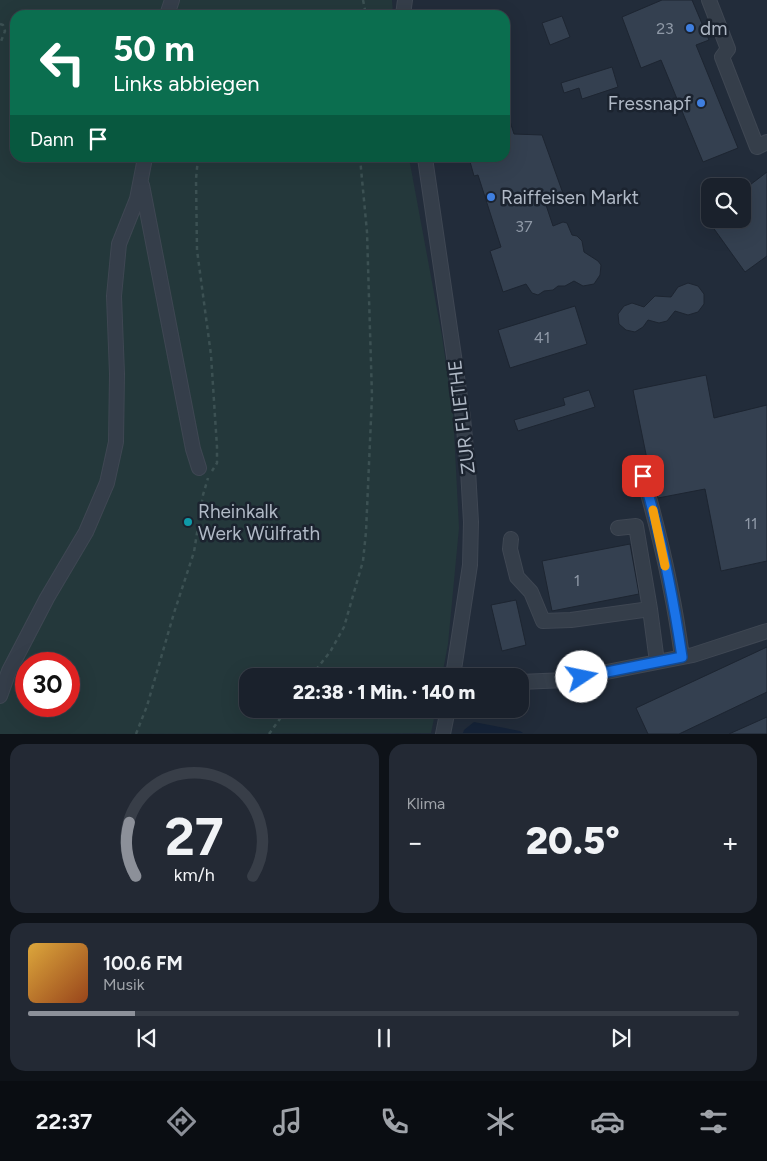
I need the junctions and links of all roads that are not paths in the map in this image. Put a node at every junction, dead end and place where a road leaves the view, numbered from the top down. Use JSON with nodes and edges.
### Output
{"nodes":[{"id":1,"x":709,"y":0,"type":"edge"},
{"id":2,"x":767,"y":142,"type":"edge"},
{"id":3,"x":144,"y":162,"type":"edge"},
{"id":4,"x":426,"y":162,"type":"edge"},
{"id":5,"x":141,"y":179,"type":"junction"},
{"id":6,"x":199,"y":468,"type":"dead end"},
{"id":7,"x":643,"y":476,"type":"dead end"},
{"id":8,"x":618,"y":528,"type":"dead end"},
{"id":9,"x":511,"y":539,"type":"dead end"},
{"id":10,"x":650,"y":609,"type":"junction"},
{"id":11,"x":767,"y":631,"type":"edge"},
{"id":12,"x":682,"y":657,"type":"junction"},
{"id":13,"x":657,"y":662,"type":"junction"},
{"id":14,"x":454,"y":668,"type":"edge"},
{"id":15,"x":529,"y":682,"type":"edge"},
{"id":16,"x":0,"y":696,"type":"edge"},
{"id":17,"x":446,"y":718,"type":"edge"},
{"id":18,"x":443,"y":734,"type":"edge"}],
"edges":[{"from":1,"to":2,"type":"street"},
{"from":3,"to":5,"type":"street"},
{"from":4,"to":14,"type":"street","name":"ZUR FLIETHE"},
{"from":5,"to":6,"type":"street"},
{"from":5,"to":16,"type":"street"},
{"from":7,"to":12,"type":"street"},
{"from":8,"to":10,"type":"street"},
{"from":9,"to":10,"type":"street"},
{"from":10,"to":13,"type":"street"},
{"from":11,"to":12,"type":"street"},
{"from":12,"to":13,"type":"street"},
{"from":13,"to":15,"type":"street"},
{"from":17,"to":18,"type":"street"}]}
